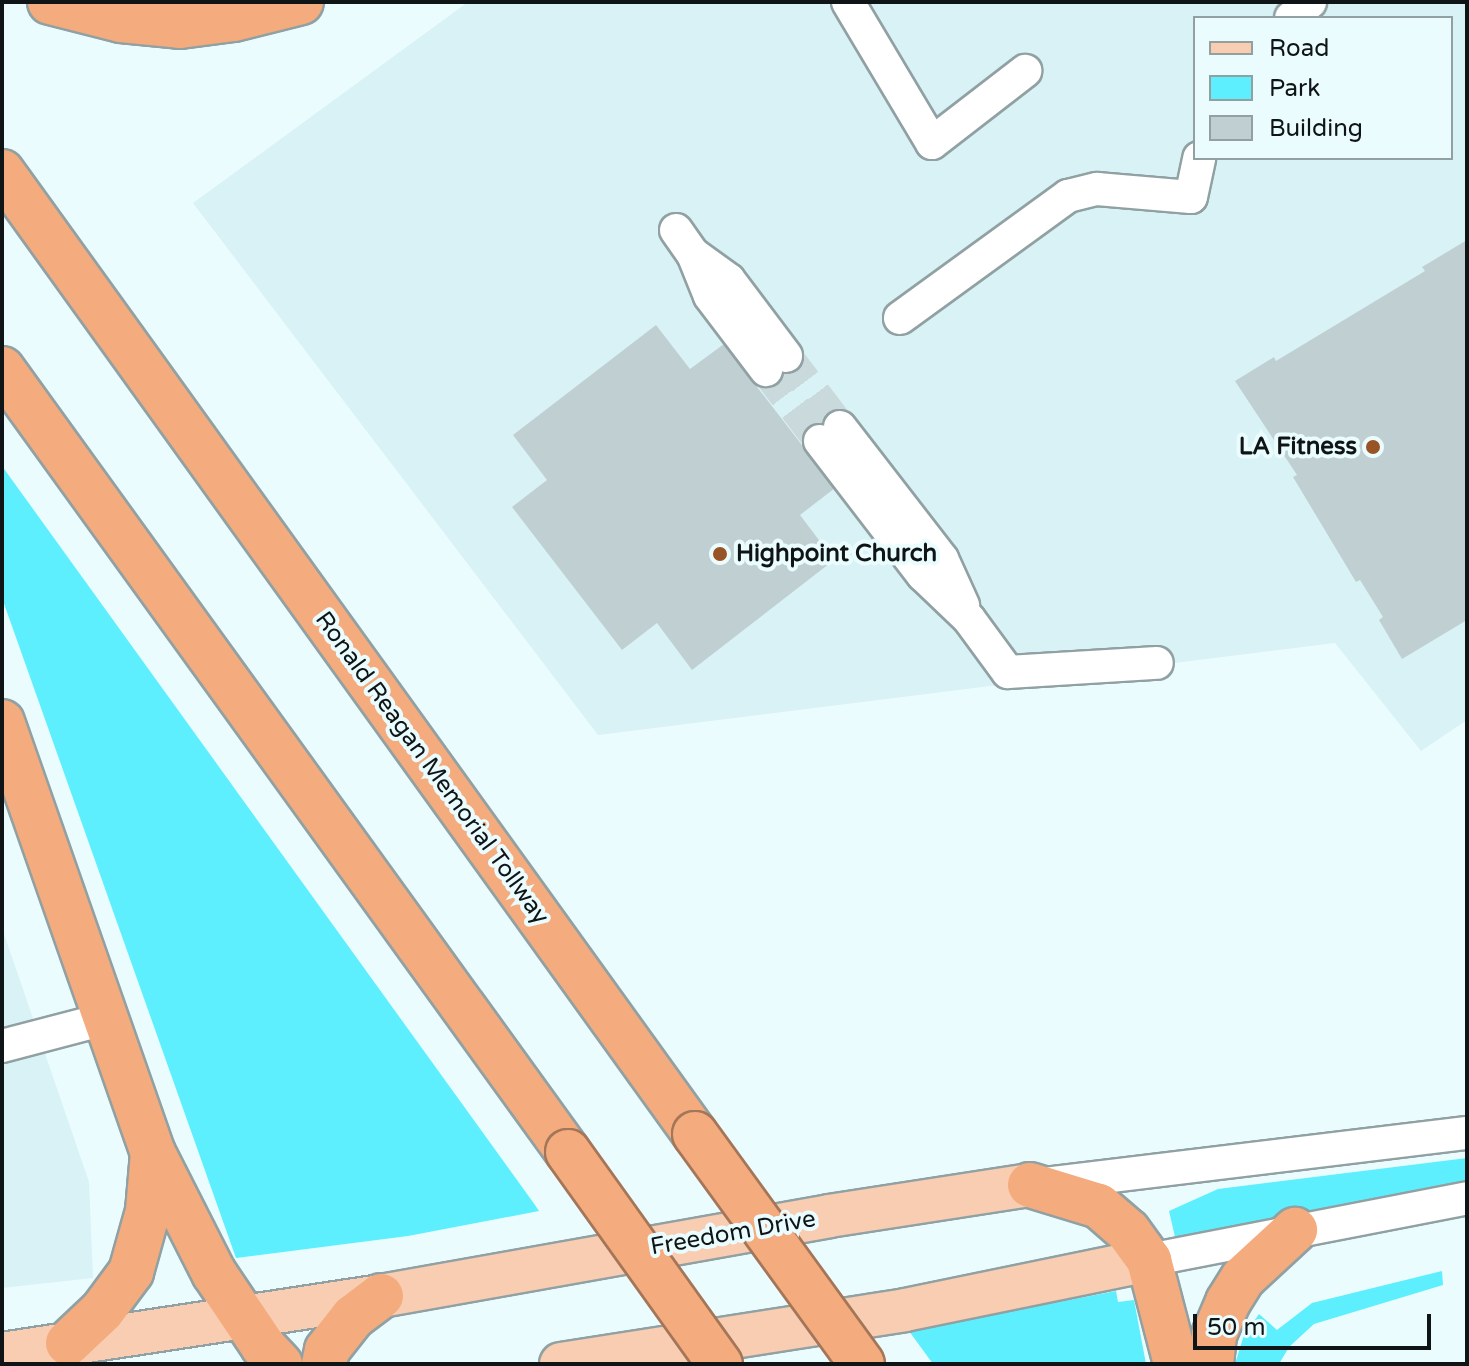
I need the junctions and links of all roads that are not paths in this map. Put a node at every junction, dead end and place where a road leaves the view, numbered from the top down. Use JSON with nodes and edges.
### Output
{"nodes":[{"id":1,"x":50,"y":2,"type":"edge"},
{"id":2,"x":301,"y":2,"type":"edge"},
{"id":3,"x":848,"y":2,"type":"edge"},
{"id":4,"x":1310,"y":2,"type":"edge"},
{"id":5,"x":1293,"y":16,"type":"edge"},
{"id":6,"x":1025,"y":71,"type":"dead end"},
{"id":7,"x":1199,"y":160,"type":"edge"},
{"id":8,"x":2,"y":172,"type":"edge"},
{"id":9,"x":684,"y":242,"type":"dead end"},
{"id":10,"x":900,"y":318,"type":"dead end"},
{"id":11,"x":776,"y":363,"type":"tunnel mouth"},
{"id":12,"x":2,"y":369,"type":"edge"},
{"id":13,"x":830,"y":434,"type":"tunnel mouth"},
{"id":14,"x":1157,"y":663,"type":"dead end"},
{"id":15,"x":2,"y":722,"type":"edge"},
{"id":16,"x":105,"y":1019,"type":"junction"},
{"id":17,"x":2,"y":1046,"type":"edge"},
{"id":18,"x":1467,"y":1133,"type":"edge"},
{"id":19,"x":153,"y":1153,"type":"junction"},
{"id":20,"x":1030,"y":1185,"type":"junction"},
{"id":21,"x":1467,"y":1198,"type":"edge"},
{"id":22,"x":1295,"y":1230,"type":"junction"},
{"id":23,"x":1149,"y":1260,"type":"junction"},
{"id":24,"x":381,"y":1296,"type":"junction"},
{"id":25,"x":240,"y":1315,"type":"junction"},
{"id":26,"x":68,"y":1343,"type":"junction"},
{"id":27,"x":2,"y":1354,"type":"edge"},
{"id":28,"x":280,"y":1364,"type":"edge"},
{"id":29,"x":324,"y":1364,"type":"edge"},
{"id":30,"x":561,"y":1364,"type":"edge"},
{"id":31,"x":720,"y":1364,"type":"edge"},
{"id":32,"x":862,"y":1364,"type":"edge"},
{"id":33,"x":1176,"y":1364,"type":"edge"},
{"id":34,"x":1211,"y":1364,"type":"edge"}],
"edges":[{"from":1,"to":2,"type":"highway"},
{"from":3,"to":6,"type":"street"},
{"from":4,"to":5,"type":"street"},
{"from":7,"to":10,"type":"street"},
{"from":8,"to":32,"type":"highway","name":"Ronald Reagan Memorial Tollway","bridge":true},
{"from":9,"to":11,"type":"street"},
{"from":12,"to":31,"type":"highway","bridge":true},
{"from":13,"to":14,"type":"street"},
{"from":15,"to":16,"type":"highway"},
{"from":16,"to":17,"type":"street"},
{"from":16,"to":19,"type":"highway"},
{"from":18,"to":20,"type":"street","name":"Freedom Drive"},
{"from":19,"to":25,"type":"highway"},
{"from":19,"to":26,"type":"highway"},
{"from":20,"to":23,"type":"highway"},
{"from":20,"to":24,"type":"main road","name":"Freedom Drive"},
{"from":21,"to":22,"type":"street"},
{"from":22,"to":23,"type":"street"},
{"from":22,"to":34,"type":"highway"},
{"from":23,"to":30,"type":"main road"},
{"from":23,"to":33,"type":"highway"},
{"from":24,"to":25,"type":"main road","name":"Freedom Drive"},
{"from":24,"to":29,"type":"highway"},
{"from":25,"to":26,"type":"main road","name":"Freedom Drive"},
{"from":25,"to":28,"type":"highway"},
{"from":26,"to":27,"type":"main road","name":"Freedom Drive"}]}
